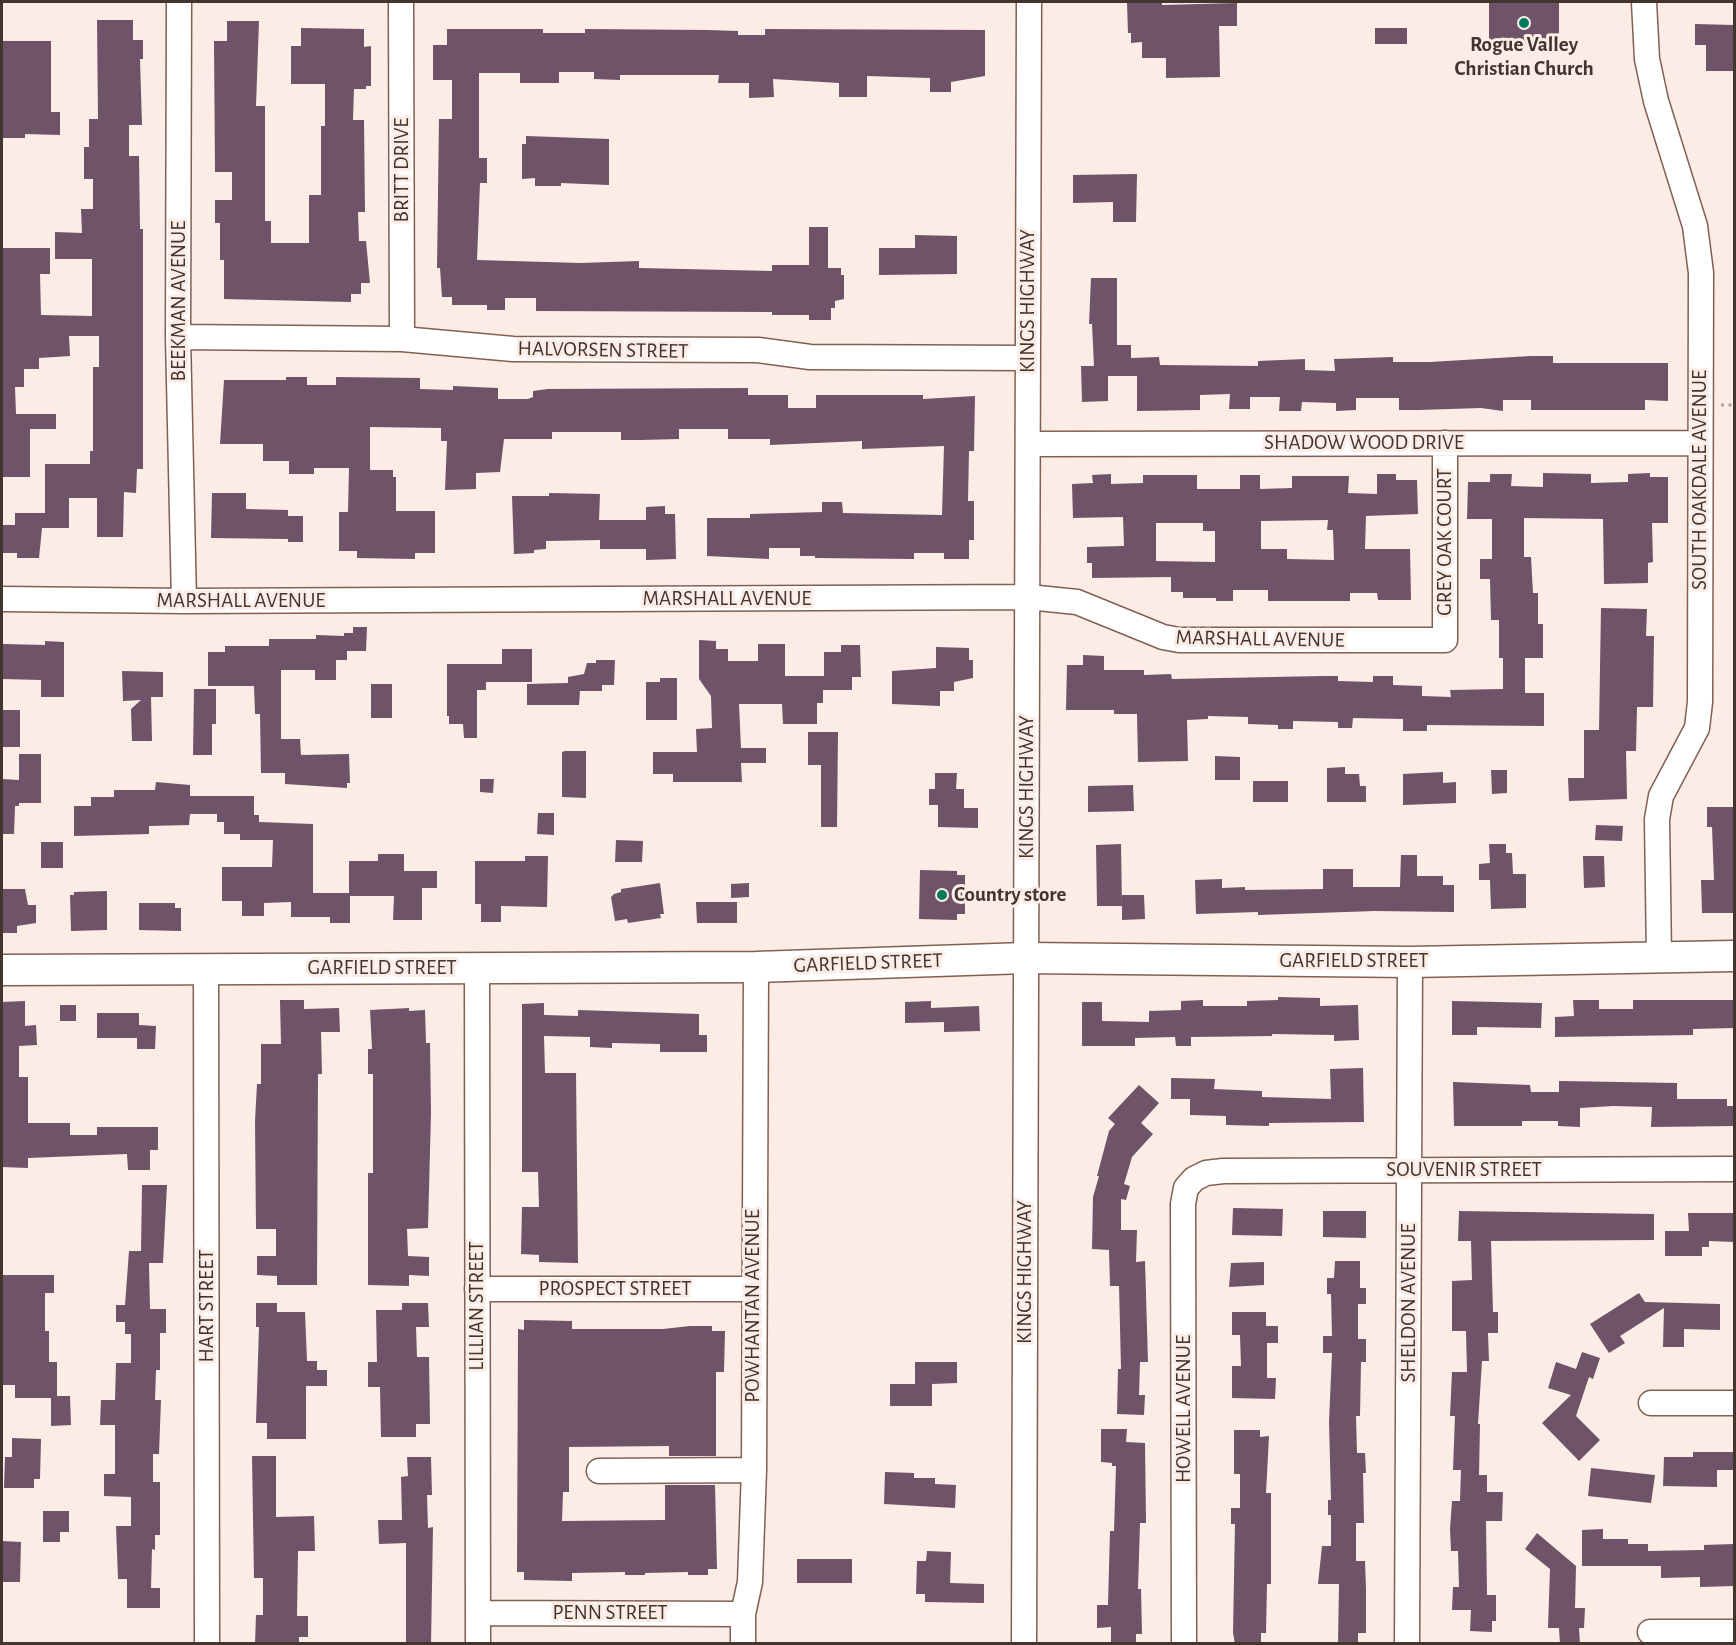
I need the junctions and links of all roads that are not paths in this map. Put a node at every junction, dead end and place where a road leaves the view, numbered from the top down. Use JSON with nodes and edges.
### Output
{"nodes":[{"id":1,"x":179,"y":2,"type":"edge"},
{"id":2,"x":401,"y":2,"type":"edge"},
{"id":3,"x":1029,"y":2,"type":"edge"},
{"id":4,"x":1644,"y":2,"type":"edge"},
{"id":5,"x":178,"y":337,"type":"junction"},
{"id":6,"x":402,"y":339,"type":"junction"},
{"id":7,"x":1028,"y":357,"type":"junction"},
{"id":8,"x":1445,"y":443,"type":"junction"},
{"id":9,"x":1700,"y":443,"type":"junction"},
{"id":10,"x":1028,"y":444,"type":"junction"},
{"id":11,"x":1028,"y":597,"type":"junction"},
{"id":12,"x":2,"y":599,"type":"edge"},
{"id":13,"x":184,"y":601,"type":"junction"},
{"id":14,"x":1445,"y":640,"type":"joint"},
{"id":15,"x":1659,"y":957,"type":"junction"},
{"id":16,"x":1734,"y":957,"type":"edge"},
{"id":17,"x":1026,"y":958,"type":"junction"},
{"id":18,"x":1410,"y":962,"type":"junction"},
{"id":19,"x":756,"y":967,"type":"junction"},
{"id":20,"x":477,"y":968,"type":"junction"},
{"id":21,"x":206,"y":969,"type":"junction"},
{"id":22,"x":2,"y":970,"type":"edge"},
{"id":23,"x":1734,"y":1169,"type":"edge"},
{"id":24,"x":1410,"y":1170,"type":"junction"},
{"id":25,"x":1194,"y":1179,"type":"joint"},
{"id":26,"x":477,"y":1290,"type":"junction"},
{"id":27,"x":752,"y":1290,"type":"junction"},
{"id":28,"x":1734,"y":1402,"type":"edge"},
{"id":29,"x":1651,"y":1403,"type":"dead end"},
{"id":30,"x":754,"y":1470,"type":"junction"},
{"id":31,"x":599,"y":1472,"type":"dead end"},
{"id":32,"x":478,"y":1613,"type":"junction"},
{"id":33,"x":742,"y":1614,"type":"junction"},
{"id":34,"x":1650,"y":1632,"type":"dead end"},
{"id":35,"x":1734,"y":1632,"type":"edge"},
{"id":36,"x":207,"y":1644,"type":"edge"},
{"id":37,"x":478,"y":1644,"type":"edge"},
{"id":38,"x":743,"y":1644,"type":"edge"},
{"id":39,"x":1024,"y":1644,"type":"edge"},
{"id":40,"x":1184,"y":1644,"type":"edge"},
{"id":41,"x":1407,"y":1644,"type":"edge"}],
"edges":[{"from":1,"to":5,"type":"street","name":"BEEKMAN AVENUE"},
{"from":2,"to":6,"type":"street","name":"BRITT DRIVE"},
{"from":3,"to":7,"type":"street","name":"KINGS HIGHWAY"},
{"from":4,"to":9,"type":"street","name":"SOUTH OAKDALE AVENUE"},
{"from":5,"to":6,"type":"street","name":"HALVORSEN STREET"},
{"from":5,"to":13,"type":"street","name":"BEEKMAN AVENUE"},
{"from":6,"to":7,"type":"street","name":"HALVORSEN STREET"},
{"from":7,"to":10,"type":"street","name":"KINGS HIGHWAY"},
{"from":8,"to":9,"type":"street","name":"SHADOW WOOD DRIVE"},
{"from":8,"to":10,"type":"street","name":"SHADOW WOOD DRIVE"},
{"from":8,"to":14,"type":"street","name":"GREY OAK COURT"},
{"from":9,"to":15,"type":"street","name":"SOUTH OAKDALE AVENUE"},
{"from":10,"to":11,"type":"street","name":"KINGS HIGHWAY"},
{"from":11,"to":13,"type":"street","name":"MARSHALL AVENUE"},
{"from":11,"to":14,"type":"street","name":"MARSHALL AVENUE"},
{"from":11,"to":17,"type":"street","name":"KINGS HIGHWAY"},
{"from":12,"to":13,"type":"street","name":"MARSHALL AVENUE"},
{"from":15,"to":16,"type":"main road","name":"GARFIELD STREET"},
{"from":15,"to":18,"type":"main road","name":"GARFIELD STREET"},
{"from":17,"to":18,"type":"main road","name":"GARFIELD STREET"},
{"from":17,"to":19,"type":"main road","name":"GARFIELD STREET"},
{"from":17,"to":39,"type":"street","name":"KINGS HIGHWAY"},
{"from":18,"to":24,"type":"street","name":"SHELDON AVENUE"},
{"from":19,"to":20,"type":"main road","name":"GARFIELD STREET"},
{"from":19,"to":27,"type":"street","name":"POWHANTAN AVENUE"},
{"from":20,"to":21,"type":"main road","name":"GARFIELD STREET"},
{"from":20,"to":26,"type":"street","name":"LILLIAN STREET"},
{"from":21,"to":22,"type":"main road","name":"GARFIELD STREET"},
{"from":21,"to":36,"type":"street","name":"HART STREET"},
{"from":23,"to":24,"type":"street","name":"SOUVENIR STREET"},
{"from":24,"to":25,"type":"street","name":"SOUVENIR STREET"},
{"from":24,"to":41,"type":"street","name":"SHELDON AVENUE"},
{"from":25,"to":40,"type":"street","name":"HOWELL AVENUE"},
{"from":26,"to":27,"type":"street","name":"PROSPECT STREET"},
{"from":26,"to":32,"type":"street","name":"LILLIAN STREET"},
{"from":27,"to":30,"type":"street","name":"POWHANTAN AVENUE"},
{"from":28,"to":29,"type":"street"},
{"from":30,"to":31,"type":"street"},
{"from":30,"to":33,"type":"street","name":"POWHANTAN AVENUE"},
{"from":32,"to":33,"type":"street","name":"PENN STREET"},
{"from":32,"to":37,"type":"street","name":"LILLIAN STREET"},
{"from":33,"to":38,"type":"street","name":"POWHANTAN AVENUE"},
{"from":34,"to":35,"type":"street"}]}
